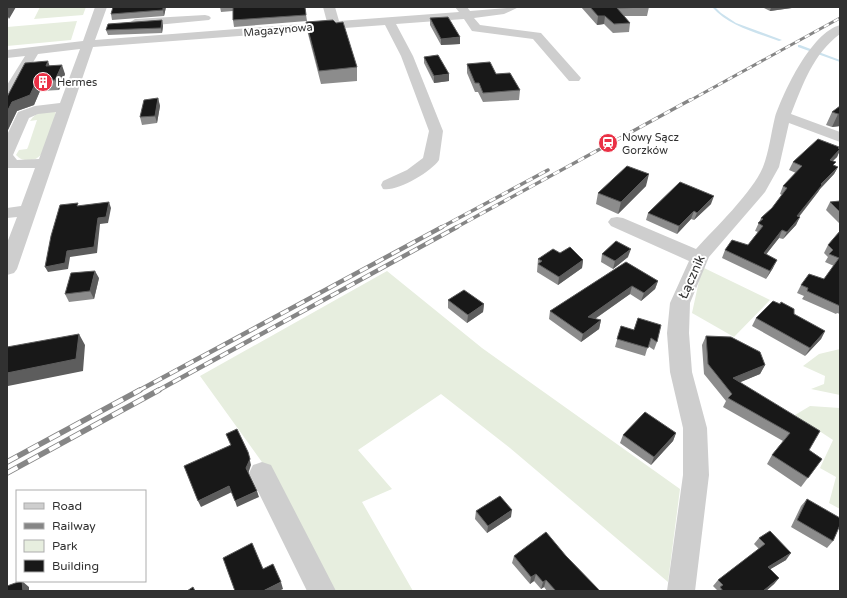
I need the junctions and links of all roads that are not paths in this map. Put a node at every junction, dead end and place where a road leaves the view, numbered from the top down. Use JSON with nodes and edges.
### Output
{"nodes":[{"id":1,"x":101,"y":7,"type":"edge"},
{"id":2,"x":197,"y":7,"type":"edge"},
{"id":3,"x":329,"y":7,"type":"edge"},
{"id":4,"x":513,"y":7,"type":"edge"},
{"id":5,"x":463,"y":11,"type":"edge"},
{"id":6,"x":205,"y":18,"type":"junction"},
{"id":7,"x":389,"y":21,"type":"junction"},
{"id":8,"x":126,"y":24,"type":"edge"},
{"id":9,"x":110,"y":25,"type":"edge"},
{"id":10,"x":334,"y":25,"type":"junction"},
{"id":11,"x":95,"y":26,"type":"junction"},
{"id":12,"x":840,"y":29,"type":"edge"},
{"id":13,"x":206,"y":36,"type":"junction"},
{"id":14,"x":89,"y":44,"type":"junction"},
{"id":15,"x":34,"y":51,"type":"junction"},
{"id":16,"x":7,"y":54,"type":"edge"},
{"id":17,"x":13,"y":74,"type":"edge"},
{"id":18,"x":574,"y":78,"type":"dead end"},
{"id":19,"x":7,"y":100,"type":"edge"},
{"id":20,"x":66,"y":106,"type":"junction"},
{"id":21,"x":7,"y":115,"type":"edge"},
{"id":22,"x":24,"y":115,"type":"junction"},
{"id":23,"x":783,"y":116,"type":"junction"},
{"id":24,"x":840,"y":138,"type":"edge"},
{"id":25,"x":7,"y":153,"type":"edge"},
{"id":26,"x":7,"y":158,"type":"edge"},
{"id":27,"x":46,"y":163,"type":"junction"},
{"id":28,"x":389,"y":185,"type":"dead end"},
{"id":29,"x":28,"y":211,"type":"junction"},
{"id":30,"x":7,"y":213,"type":"edge"},
{"id":31,"x":617,"y":222,"type":"dead end"},
{"id":32,"x":699,"y":258,"type":"junction"},
{"id":33,"x":7,"y":269,"type":"edge"},
{"id":34,"x":262,"y":472,"type":"dead end"},
{"id":35,"x":322,"y":591,"type":"edge"},
{"id":36,"x":681,"y":591,"type":"edge"}],
"edges":[{"from":1,"to":11,"type":"street"},
{"from":2,"to":6,"type":"street"},
{"from":3,"to":10,"type":"street"},
{"from":4,"to":5,"type":"street","name":"Magazynowa"},
{"from":5,"to":7,"type":"street","name":"Magazynowa"},
{"from":5,"to":18,"type":"street"},
{"from":6,"to":8,"type":"street"},
{"from":6,"to":13,"type":"street"},
{"from":7,"to":10,"type":"street","name":"Magazynowa"},
{"from":7,"to":28,"type":"street"},
{"from":9,"to":11,"type":"street"},
{"from":10,"to":13,"type":"street","name":"Magazynowa"},
{"from":11,"to":14,"type":"street"},
{"from":12,"to":23,"type":"street","name":"Łącznik"},
{"from":13,"to":14,"type":"street","name":"Magazynowa"},
{"from":14,"to":15,"type":"street","name":"Magazynowa"},
{"from":14,"to":20,"type":"street"},
{"from":15,"to":16,"type":"street","name":"Magazynowa"},
{"from":15,"to":17,"type":"street"},
{"from":17,"to":19,"type":"street"},
{"from":20,"to":22,"type":"street"},
{"from":20,"to":27,"type":"street"},
{"from":21,"to":22,"type":"street"},
{"from":22,"to":25,"type":"street"},
{"from":23,"to":24,"type":"street"},
{"from":23,"to":32,"type":"street","name":"Łącznik"},
{"from":26,"to":27,"type":"street"},
{"from":27,"to":29,"type":"street"},
{"from":29,"to":30,"type":"street"},
{"from":29,"to":33,"type":"street"},
{"from":31,"to":32,"type":"street"},
{"from":32,"to":36,"type":"street","name":"Łącznik"},
{"from":34,"to":35,"type":"street"}]}
